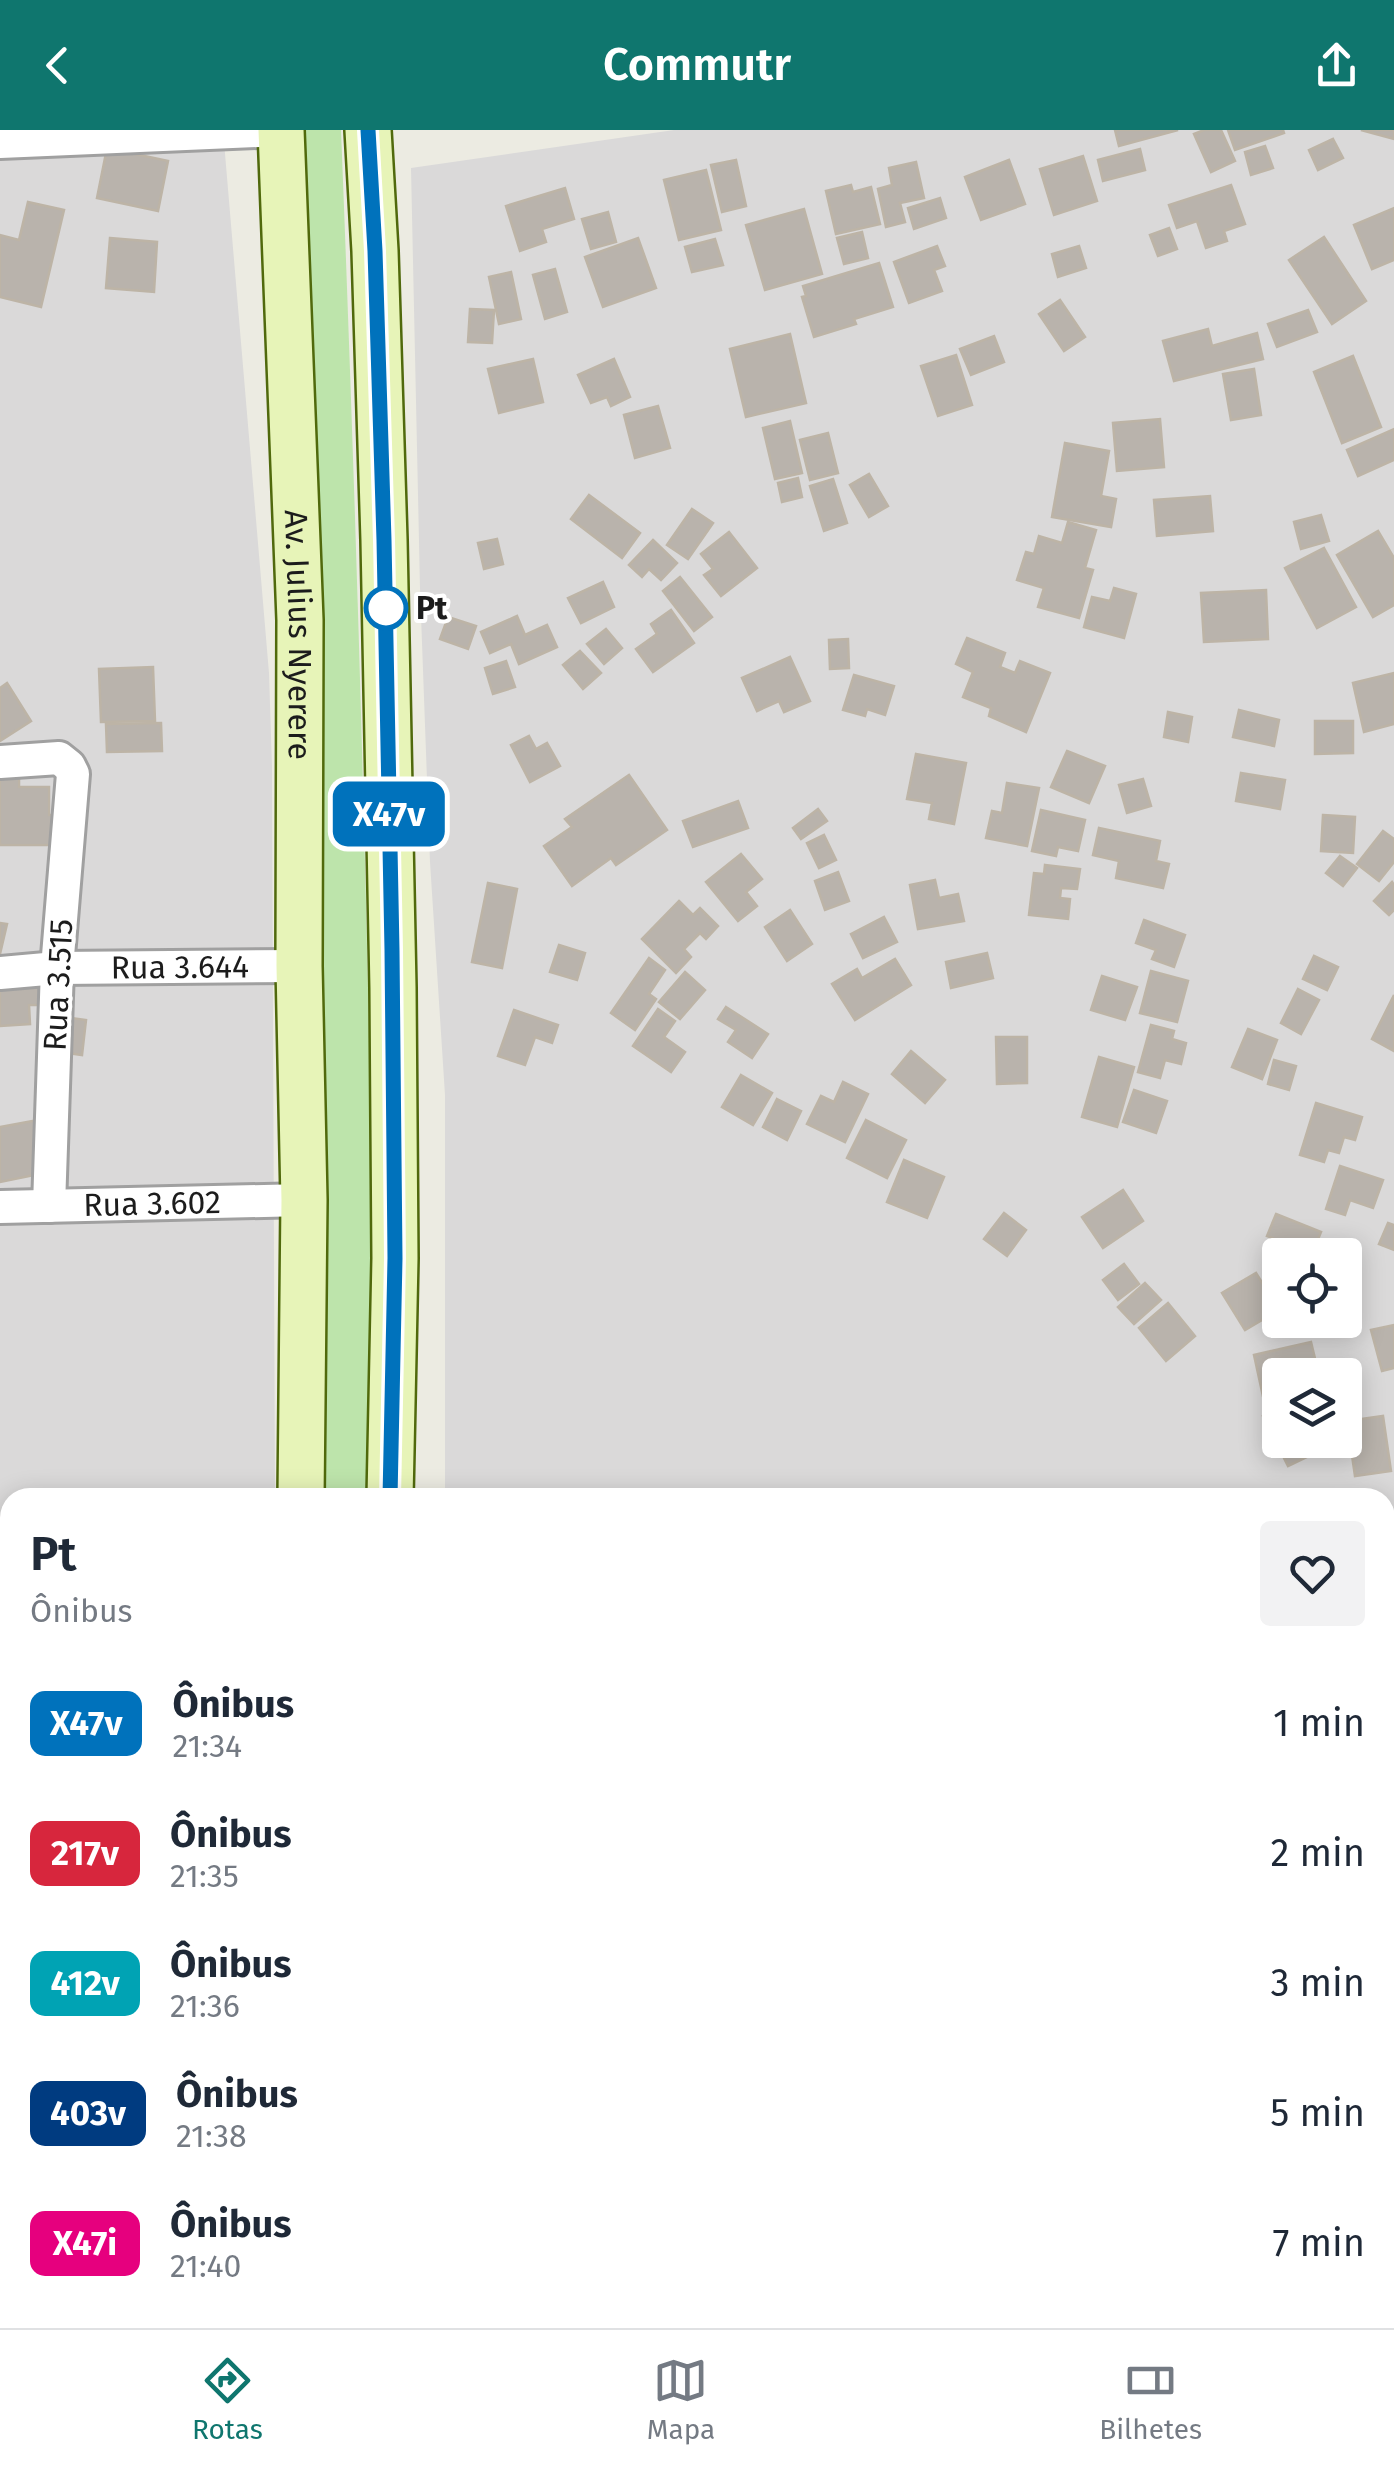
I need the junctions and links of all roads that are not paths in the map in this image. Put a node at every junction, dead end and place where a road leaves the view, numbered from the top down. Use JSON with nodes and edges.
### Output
{"nodes":[{"id":1,"x":281,"y":130,"type":"edge"},
{"id":2,"x":368,"y":130,"type":"edge"},
{"id":3,"x":0,"y":142,"type":"edge"},
{"id":4,"x":0,"y":762,"type":"edge"},
{"id":5,"x":299,"y":966,"type":"junction"},
{"id":6,"x":58,"y":968,"type":"junction"},
{"id":7,"x":0,"y":973,"type":"edge"},
{"id":8,"x":304,"y":1200,"type":"junction"},
{"id":9,"x":48,"y":1206,"type":"junction"},
{"id":10,"x":0,"y":1207,"type":"edge"},
{"id":11,"x":301,"y":1488,"type":"edge"},
{"id":12,"x":390,"y":1488,"type":"edge"}],
"edges":[{"from":1,"to":3,"type":"street"},
{"from":1,"to":5,"type":"main road","name":"Av. Julius Nyerere"},
{"from":2,"to":12,"type":"main road"},
{"from":4,"to":6,"type":"street","name":"Rua 3.515"},
{"from":5,"to":6,"type":"street","name":"Rua 3.644"},
{"from":5,"to":8,"type":"main road","name":"Av. Julius Nyerere"},
{"from":6,"to":7,"type":"street","name":"Rua 3.644"},
{"from":6,"to":9,"type":"street","name":"Rua 3.515"},
{"from":8,"to":9,"type":"street","name":"Rua 3.602"},
{"from":8,"to":11,"type":"main road","name":"Av. Julius Nyerere"},
{"from":9,"to":10,"type":"street","name":"Rua 3.602"}]}
